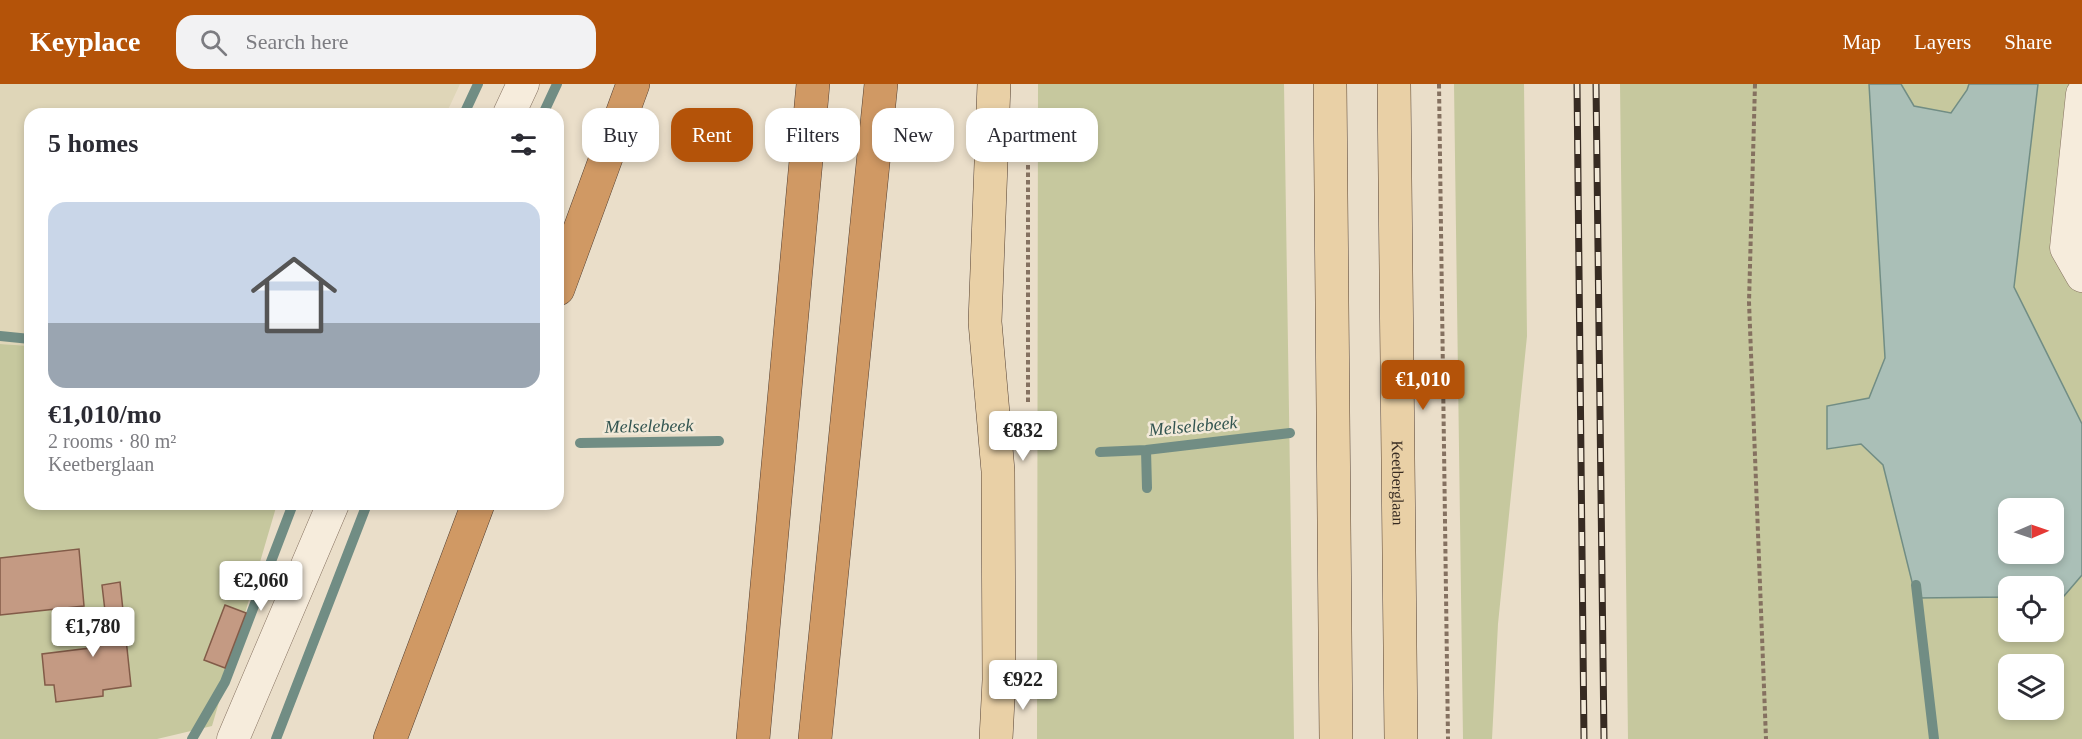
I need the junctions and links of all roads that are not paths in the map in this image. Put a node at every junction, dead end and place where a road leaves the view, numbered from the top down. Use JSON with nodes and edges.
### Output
{"nodes":[{"id":1,"x":523,"y":84,"type":"edge"},
{"id":2,"x":633,"y":84,"type":"edge"},
{"id":3,"x":813,"y":84,"type":"edge"},
{"id":4,"x":880,"y":84,"type":"edge"},
{"id":5,"x":994,"y":84,"type":"edge"},
{"id":6,"x":1330,"y":84,"type":"edge"},
{"id":7,"x":1394,"y":84,"type":"edge"},
{"id":8,"x":2082,"y":94,"type":"edge"},
{"id":9,"x":512,"y":108,"type":"edge"},
{"id":10,"x":564,"y":274,"type":"edge"},
{"id":11,"x":2082,"y":276,"type":"edge"},
{"id":12,"x":330,"y":510,"type":"edge"},
{"id":13,"x":476,"y":510,"type":"edge"},
{"id":14,"x":233,"y":739,"type":"edge"},
{"id":15,"x":390,"y":739,"type":"edge"},
{"id":16,"x":753,"y":739,"type":"edge"},
{"id":17,"x":814,"y":739,"type":"edge"},
{"id":18,"x":996,"y":739,"type":"edge"},
{"id":19,"x":1335,"y":739,"type":"edge"},
{"id":20,"x":1401,"y":739,"type":"edge"}],
"edges":[{"from":1,"to":9,"type":"street"},
{"from":2,"to":10,"type":"highway"},
{"from":3,"to":16,"type":"highway"},
{"from":4,"to":17,"type":"highway"},
{"from":5,"to":18,"type":"main road"},
{"from":6,"to":19,"type":"main road"},
{"from":7,"to":20,"type":"main road","name":"Keetberglaan"},
{"from":8,"to":11,"type":"street"},
{"from":12,"to":14,"type":"street"},
{"from":13,"to":15,"type":"highway"}]}
